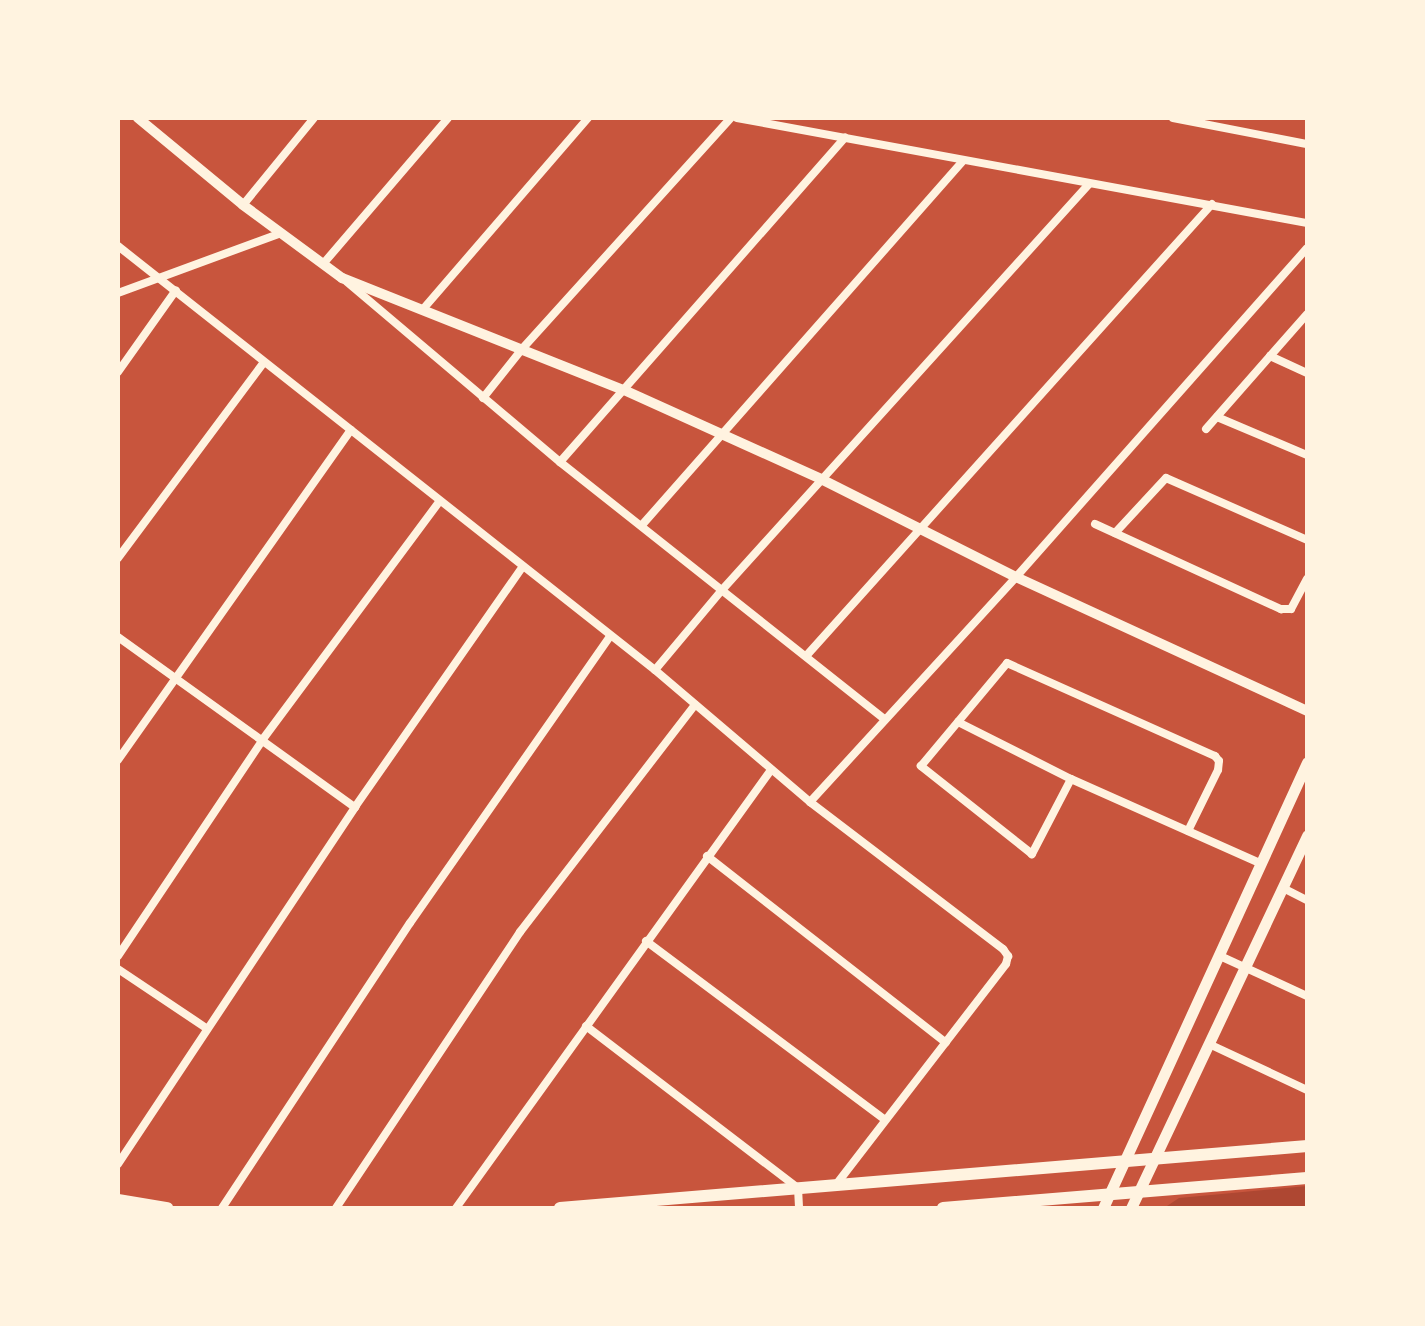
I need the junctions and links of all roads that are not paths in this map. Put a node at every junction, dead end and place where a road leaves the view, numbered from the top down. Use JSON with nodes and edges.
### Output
{"nodes":[{"id":1,"x":138,"y":118,"type":"edge"},
{"id":2,"x":314,"y":118,"type":"edge"},
{"id":3,"x":448,"y":118,"type":"edge"},
{"id":4,"x":588,"y":118,"type":"edge"},
{"id":5,"x":734,"y":118,"type":"edge"},
{"id":6,"x":1173,"y":118,"type":"edge"},
{"id":7,"x":1236,"y":123,"type":"edge"},
{"id":8,"x":845,"y":138,"type":"junction"},
{"id":9,"x":1307,"y":144,"type":"edge"},
{"id":10,"x":963,"y":161,"type":"junction"},
{"id":11,"x":1089,"y":184,"type":"junction"},
{"id":12,"x":1212,"y":204,"type":"junction"},
{"id":13,"x":243,"y":205,"type":"junction"},
{"id":14,"x":1307,"y":223,"type":"edge"},
{"id":15,"x":281,"y":233,"type":"junction"},
{"id":16,"x":118,"y":246,"type":"edge"},
{"id":17,"x":1307,"y":248,"type":"edge"},
{"id":18,"x":323,"y":264,"type":"junction"},
{"id":19,"x":159,"y":277,"type":"junction"},
{"id":20,"x":342,"y":278,"type":"junction"},
{"id":21,"x":176,"y":290,"type":"junction"},
{"id":22,"x":118,"y":293,"type":"edge"},
{"id":23,"x":424,"y":308,"type":"junction"},
{"id":24,"x":1307,"y":314,"type":"edge"},
{"id":25,"x":522,"y":349,"type":"junction"},
{"id":26,"x":1270,"y":356,"type":"junction"},
{"id":27,"x":264,"y":362,"type":"junction"},
{"id":28,"x":118,"y":372,"type":"edge"},
{"id":29,"x":1307,"y":373,"type":"edge"},
{"id":30,"x":624,"y":390,"type":"junction"},
{"id":31,"x":483,"y":398,"type":"junction"},
{"id":32,"x":1217,"y":417,"type":"junction"},
{"id":33,"x":1206,"y":429,"type":"dead end"},
{"id":34,"x":351,"y":430,"type":"junction"},
{"id":35,"x":721,"y":436,"type":"junction"},
{"id":36,"x":1307,"y":455,"type":"edge"},
{"id":37,"x":560,"y":462,"type":"junction"},
{"id":38,"x":821,"y":479,"type":"junction"},
{"id":39,"x":439,"y":502,"type":"junction"},
{"id":40,"x":1095,"y":524,"type":"dead end"},
{"id":41,"x":642,"y":525,"type":"junction"},
{"id":42,"x":919,"y":528,"type":"junction"},
{"id":43,"x":1115,"y":533,"type":"junction"},
{"id":44,"x":1307,"y":540,"type":"edge"},
{"id":45,"x":118,"y":558,"type":"edge"},
{"id":46,"x":522,"y":568,"type":"junction"},
{"id":47,"x":1016,"y":577,"type":"junction"},
{"id":48,"x":1307,"y":579,"type":"edge"},
{"id":49,"x":722,"y":590,"type":"junction"},
{"id":50,"x":610,"y":636,"type":"junction"},
{"id":51,"x":118,"y":637,"type":"edge"},
{"id":52,"x":807,"y":655,"type":"junction"},
{"id":53,"x":655,"y":670,"type":"junction"},
{"id":54,"x":175,"y":676,"type":"junction"},
{"id":55,"x":695,"y":705,"type":"junction"},
{"id":56,"x":1307,"y":711,"type":"edge"},
{"id":57,"x":883,"y":718,"type":"junction"},
{"id":58,"x":958,"y":722,"type":"junction"},
{"id":59,"x":263,"y":739,"type":"junction"},
{"id":60,"x":118,"y":760,"type":"edge"},
{"id":61,"x":1307,"y":763,"type":"edge"},
{"id":62,"x":771,"y":770,"type":"junction"},
{"id":63,"x":1071,"y":779,"type":"junction"},
{"id":64,"x":810,"y":802,"type":"junction"},
{"id":65,"x":355,"y":807,"type":"junction"},
{"id":66,"x":1188,"y":831,"type":"junction"},
{"id":67,"x":1307,"y":836,"type":"edge"},
{"id":68,"x":707,"y":856,"type":"junction"},
{"id":69,"x":1262,"y":864,"type":"junction"},
{"id":70,"x":1283,"y":888,"type":"junction"},
{"id":71,"x":1307,"y":900,"type":"edge"},
{"id":72,"x":646,"y":941,"type":"junction"},
{"id":73,"x":118,"y":956,"type":"edge"},
{"id":74,"x":1220,"y":956,"type":"junction"},
{"id":75,"x":1246,"y":968,"type":"junction"},
{"id":76,"x":118,"y":969,"type":"edge"},
{"id":77,"x":1307,"y":996,"type":"edge"},
{"id":78,"x":586,"y":1026,"type":"junction"},
{"id":79,"x":206,"y":1028,"type":"junction"},
{"id":80,"x":946,"y":1043,"type":"junction"},
{"id":81,"x":1209,"y":1044,"type":"junction"},
{"id":82,"x":1307,"y":1090,"type":"edge"},
{"id":83,"x":884,"y":1119,"type":"junction"},
{"id":84,"x":1307,"y":1146,"type":"edge"},
{"id":85,"x":1153,"y":1159,"type":"junction"},
{"id":86,"x":1124,"y":1162,"type":"junction"},
{"id":87,"x":118,"y":1164,"type":"edge"},
{"id":88,"x":1307,"y":1178,"type":"edge"},
{"id":89,"x":835,"y":1185,"type":"junction"},
{"id":90,"x":798,"y":1188,"type":"junction"},
{"id":91,"x":1138,"y":1193,"type":"junction"},
{"id":92,"x":1110,"y":1195,"type":"junction"},
{"id":93,"x":118,"y":1200,"type":"edge"},
{"id":94,"x":996,"y":1206,"type":"edge"},
{"id":95,"x":167,"y":1208,"type":"edge"},
{"id":96,"x":222,"y":1208,"type":"edge"},
{"id":97,"x":336,"y":1208,"type":"edge"},
{"id":98,"x":456,"y":1208,"type":"edge"},
{"id":99,"x":560,"y":1208,"type":"edge"},
{"id":100,"x":799,"y":1208,"type":"edge"},
{"id":101,"x":943,"y":1208,"type":"edge"},
{"id":102,"x":1103,"y":1208,"type":"edge"},
{"id":103,"x":1131,"y":1208,"type":"edge"}],
"edges":[{"from":1,"to":13,"type":"street"},
{"from":2,"to":13,"type":"street"},
{"from":3,"to":18,"type":"street"},
{"from":4,"to":23,"type":"street"},
{"from":5,"to":8,"type":"street"},
{"from":5,"to":25,"type":"street"},
{"from":6,"to":7,"type":"street"},
{"from":7,"to":9,"type":"street"},
{"from":8,"to":10,"type":"street"},
{"from":8,"to":30,"type":"street"},
{"from":10,"to":11,"type":"street"},
{"from":10,"to":35,"type":"street"},
{"from":11,"to":12,"type":"street"},
{"from":11,"to":38,"type":"street"},
{"from":12,"to":14,"type":"street"},
{"from":12,"to":42,"type":"street"},
{"from":13,"to":15,"type":"street"},
{"from":15,"to":18,"type":"street"},
{"from":15,"to":19,"type":"street"},
{"from":16,"to":19,"type":"street"},
{"from":17,"to":47,"type":"street"},
{"from":18,"to":20,"type":"street"},
{"from":19,"to":21,"type":"street"},
{"from":19,"to":22,"type":"street"},
{"from":20,"to":23,"type":"street"},
{"from":20,"to":31,"type":"street"},
{"from":21,"to":27,"type":"street"},
{"from":21,"to":28,"type":"street"},
{"from":23,"to":25,"type":"street"},
{"from":24,"to":26,"type":"street"},
{"from":25,"to":30,"type":"street"},
{"from":25,"to":31,"type":"street"},
{"from":26,"to":29,"type":"street"},
{"from":26,"to":32,"type":"street"},
{"from":27,"to":34,"type":"street"},
{"from":27,"to":45,"type":"street"},
{"from":30,"to":35,"type":"street"},
{"from":30,"to":37,"type":"street"},
{"from":31,"to":37,"type":"street"},
{"from":32,"to":33,"type":"street"},
{"from":32,"to":36,"type":"street"},
{"from":34,"to":39,"type":"street"},
{"from":34,"to":54,"type":"street"},
{"from":35,"to":38,"type":"street"},
{"from":35,"to":41,"type":"street"},
{"from":37,"to":41,"type":"street"},
{"from":38,"to":42,"type":"street"},
{"from":38,"to":49,"type":"street"},
{"from":39,"to":46,"type":"street"},
{"from":39,"to":59,"type":"street"},
{"from":40,"to":43,"type":"street"},
{"from":41,"to":49,"type":"street"},
{"from":42,"to":47,"type":"street"},
{"from":42,"to":52,"type":"street"},
{"from":43,"to":44,"type":"street"},
{"from":43,"to":48,"type":"street"},
{"from":46,"to":50,"type":"street"},
{"from":46,"to":65,"type":"street"},
{"from":47,"to":56,"type":"street"},
{"from":47,"to":57,"type":"street"},
{"from":49,"to":52,"type":"street"},
{"from":49,"to":53,"type":"street"},
{"from":50,"to":53,"type":"street"},
{"from":50,"to":96,"type":"street"},
{"from":51,"to":54,"type":"street"},
{"from":52,"to":57,"type":"street"},
{"from":53,"to":55,"type":"street"},
{"from":54,"to":59,"type":"street"},
{"from":54,"to":60,"type":"street"},
{"from":55,"to":62,"type":"street"},
{"from":55,"to":97,"type":"street"},
{"from":57,"to":64,"type":"street"},
{"from":58,"to":63,"type":"street"},
{"from":58,"to":63,"type":"street"},
{"from":58,"to":66,"type":"street"},
{"from":59,"to":65,"type":"street"},
{"from":59,"to":73,"type":"street"},
{"from":61,"to":69,"type":"main road"},
{"from":62,"to":64,"type":"street"},
{"from":62,"to":68,"type":"street"},
{"from":63,"to":66,"type":"street"},
{"from":64,"to":80,"type":"street"},
{"from":65,"to":79,"type":"street"},
{"from":66,"to":69,"type":"street"},
{"from":67,"to":70,"type":"main road"},
{"from":68,"to":72,"type":"street"},
{"from":68,"to":80,"type":"street"},
{"from":69,"to":74,"type":"main road"},
{"from":70,"to":71,"type":"street"},
{"from":70,"to":75,"type":"main road"},
{"from":72,"to":78,"type":"street"},
{"from":72,"to":83,"type":"street"},
{"from":74,"to":75,"type":"street"},
{"from":74,"to":86,"type":"main road"},
{"from":75,"to":77,"type":"street"},
{"from":75,"to":81,"type":"main road"},
{"from":76,"to":79,"type":"street"},
{"from":78,"to":90,"type":"street"},
{"from":78,"to":98,"type":"street"},
{"from":79,"to":87,"type":"street"},
{"from":80,"to":83,"type":"street"},
{"from":81,"to":82,"type":"street"},
{"from":81,"to":85,"type":"main road"},
{"from":83,"to":89,"type":"street"},
{"from":84,"to":85,"type":"main road"},
{"from":85,"to":86,"type":"main road"},
{"from":85,"to":91,"type":"main road"},
{"from":86,"to":89,"type":"main road"},
{"from":86,"to":92,"type":"main road"},
{"from":88,"to":91,"type":"main road"},
{"from":89,"to":90,"type":"main road"},
{"from":90,"to":99,"type":"main road"},
{"from":90,"to":100,"type":"street"},
{"from":91,"to":92,"type":"main road"},
{"from":91,"to":103,"type":"main road"},
{"from":92,"to":94,"type":"main road"},
{"from":92,"to":102,"type":"main road"},
{"from":93,"to":95,"type":"main road"},
{"from":94,"to":101,"type":"main road"}]}
